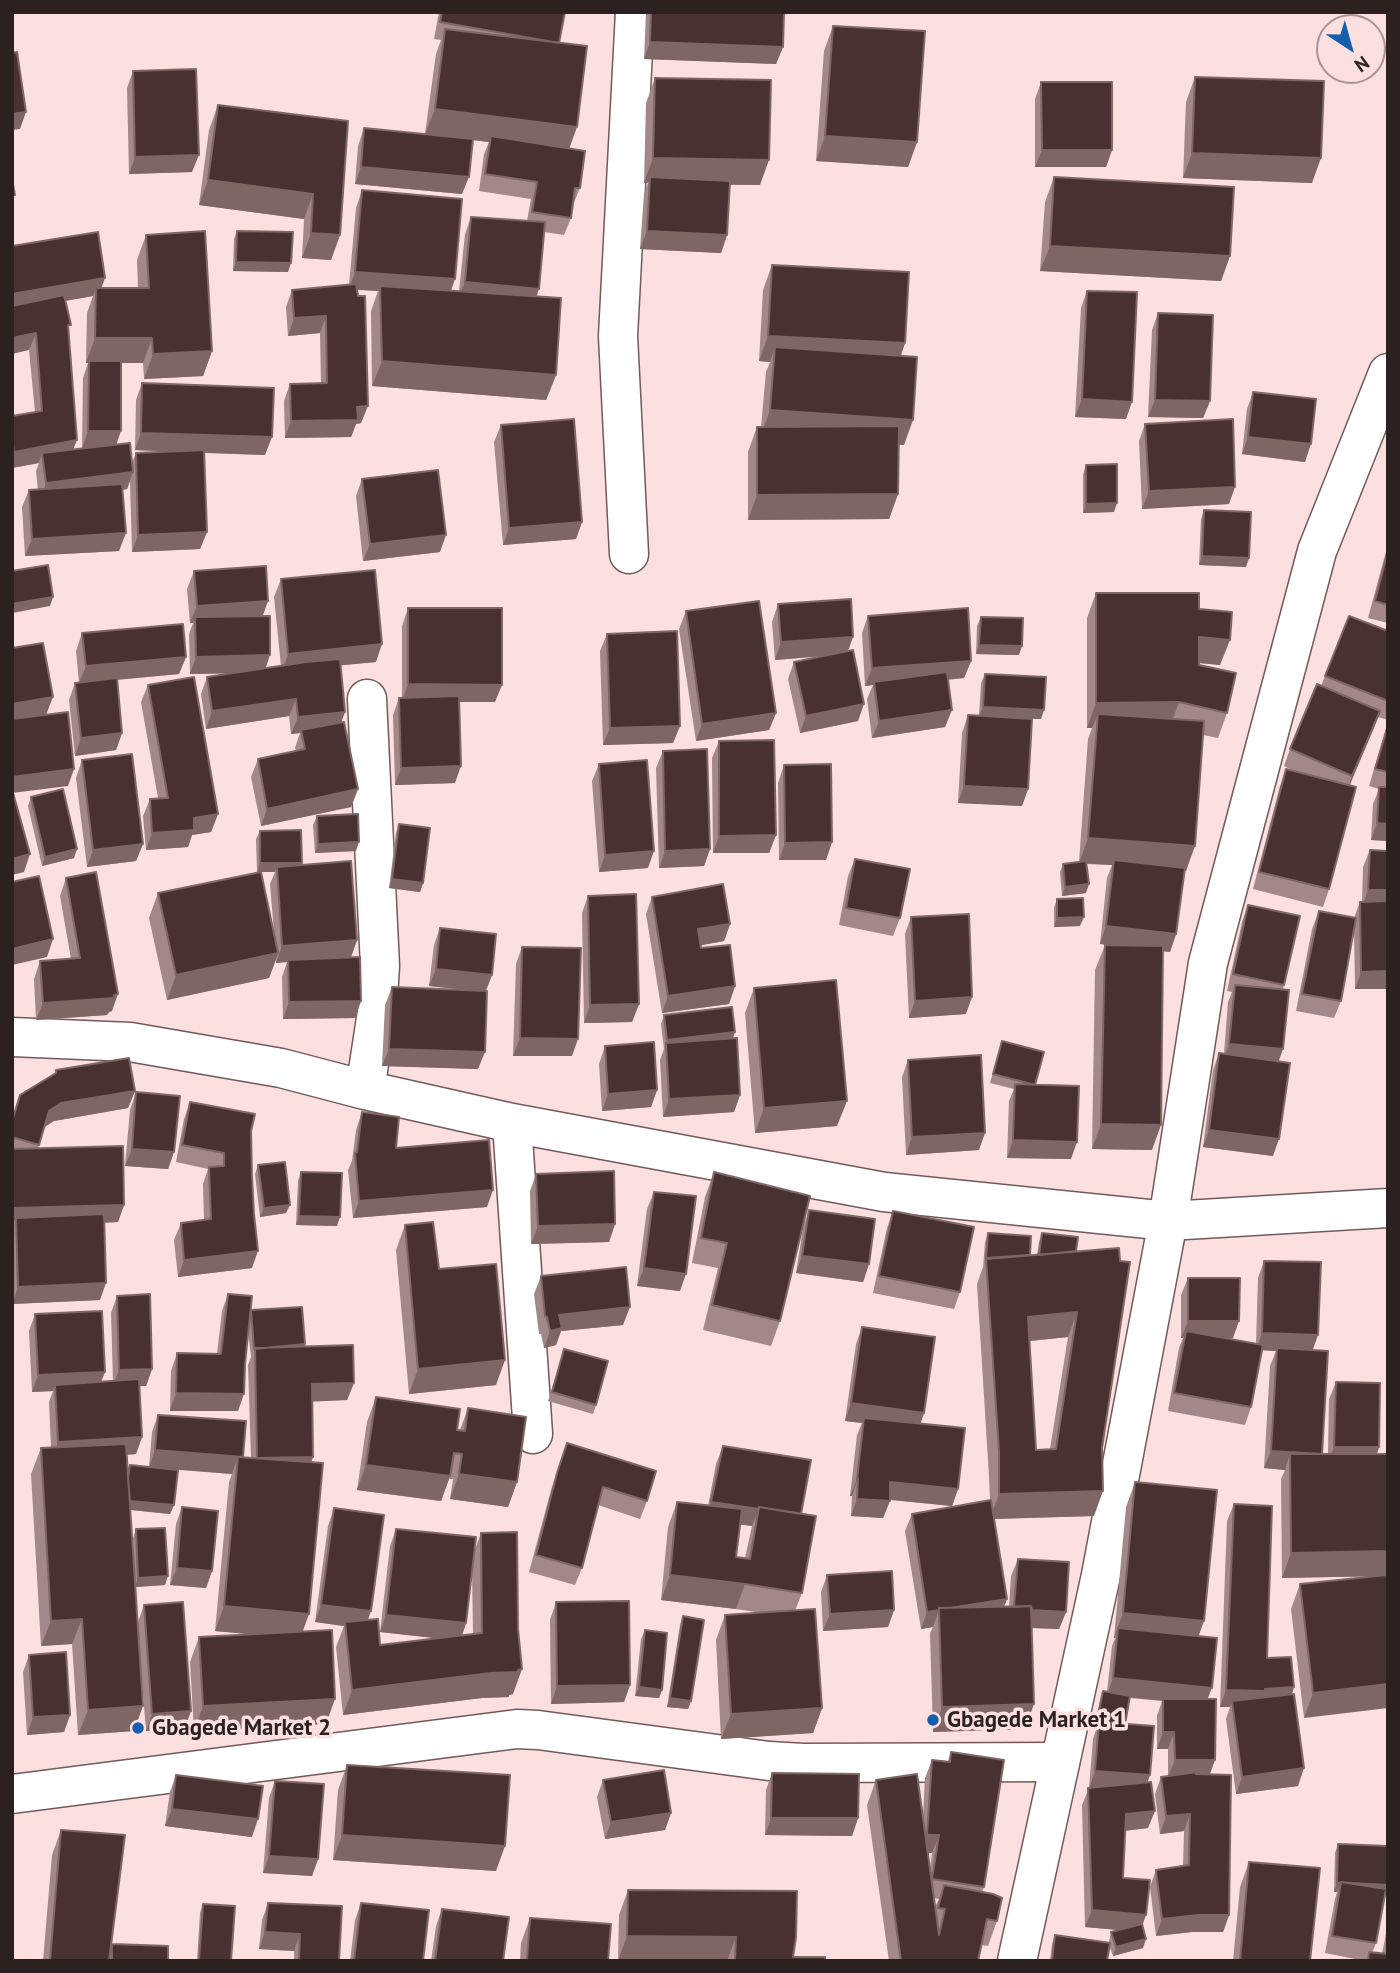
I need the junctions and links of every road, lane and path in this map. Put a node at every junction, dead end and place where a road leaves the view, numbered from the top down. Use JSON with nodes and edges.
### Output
{"nodes":[{"id":1,"x":635,"y":12,"type":"edge"},
{"id":2,"x":1388,"y":373,"type":"edge"},
{"id":3,"x":629,"y":554,"type":"dead end"},
{"id":4,"x":367,"y":699,"type":"dead end"},
{"id":5,"x":12,"y":1037,"type":"edge"},
{"id":6,"x":365,"y":1090,"type":"junction"},
{"id":7,"x":512,"y":1123,"type":"junction"},
{"id":8,"x":1388,"y":1208,"type":"edge"},
{"id":9,"x":1167,"y":1221,"type":"junction"},
{"id":10,"x":533,"y":1434,"type":"dead end"},
{"id":11,"x":1060,"y":1762,"type":"junction"},
{"id":12,"x":12,"y":1794,"type":"edge"},
{"id":13,"x":1017,"y":1961,"type":"edge"}],
"edges":[{"from":1,"to":3,"type":"street"},
{"from":2,"to":9,"type":"street"},
{"from":4,"to":6,"type":"street"},
{"from":5,"to":6,"type":"street"},
{"from":6,"to":7,"type":"street"},
{"from":7,"to":9,"type":"street"},
{"from":7,"to":10,"type":"street"},
{"from":8,"to":9,"type":"street"},
{"from":9,"to":11,"type":"street"},
{"from":11,"to":12,"type":"street"},
{"from":11,"to":13,"type":"street"}]}
